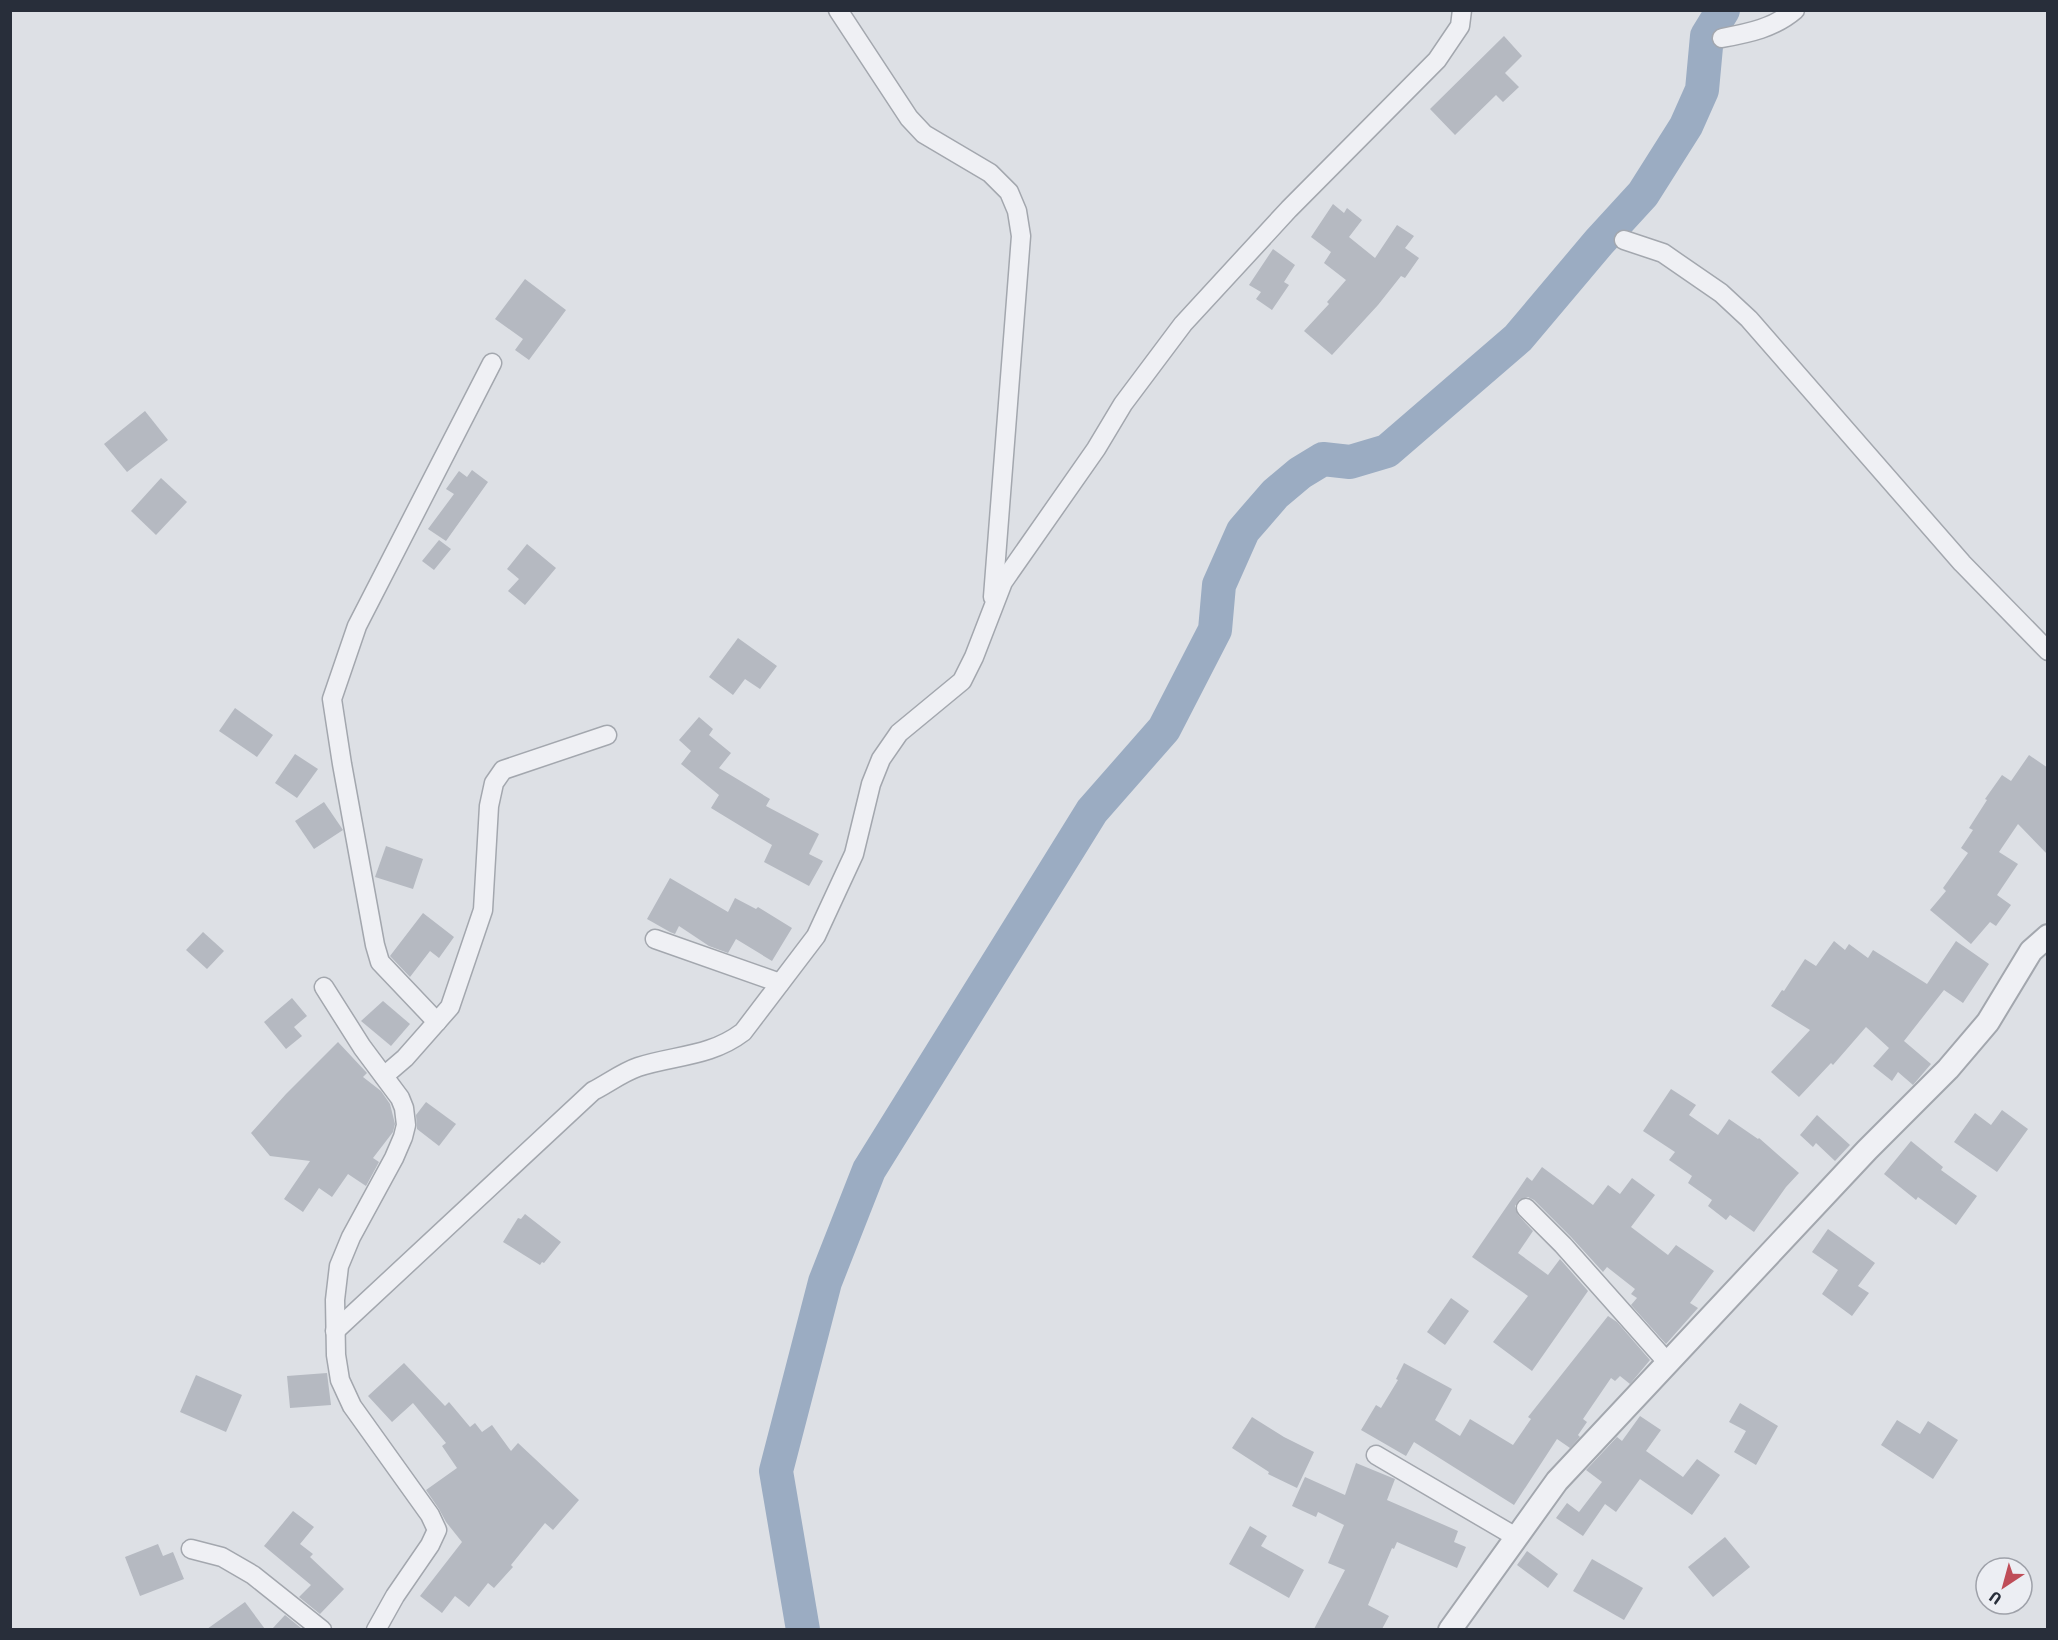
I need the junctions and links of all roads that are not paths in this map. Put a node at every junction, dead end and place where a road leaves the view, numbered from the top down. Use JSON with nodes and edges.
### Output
{"nodes":[{"id":1,"x":838,"y":10,"type":"edge"},
{"id":2,"x":1462,"y":10,"type":"edge"},
{"id":3,"x":1795,"y":10,"type":"edge"},
{"id":4,"x":1722,"y":38,"type":"dead end"},
{"id":5,"x":1624,"y":240,"type":"dead end"},
{"id":6,"x":492,"y":363,"type":"dead end"},
{"id":7,"x":992,"y":610,"type":"junction"},
{"id":8,"x":2048,"y":651,"type":"edge"},
{"id":9,"x":607,"y":735,"type":"dead end"},
{"id":10,"x":2048,"y":936,"type":"edge"},
{"id":11,"x":655,"y":939,"type":"dead end"},
{"id":12,"x":780,"y":983,"type":"junction"},
{"id":13,"x":324,"y":987,"type":"dead end"},
{"id":14,"x":437,"y":1022,"type":"junction"},
{"id":15,"x":384,"y":1076,"type":"junction"},
{"id":16,"x":1526,"y":1208,"type":"dead end"},
{"id":17,"x":335,"y":1331,"type":"junction"},
{"id":18,"x":1668,"y":1363,"type":"junction"},
{"id":19,"x":1376,"y":1455,"type":"dead end"},
{"id":20,"x":1516,"y":1537,"type":"junction"},
{"id":21,"x":191,"y":1549,"type":"dead end"},
{"id":22,"x":322,"y":1629,"type":"edge"},
{"id":23,"x":376,"y":1629,"type":"edge"},
{"id":24,"x":1450,"y":1629,"type":"edge"}],
"edges":[{"from":1,"to":7,"type":"street"},
{"from":2,"to":7,"type":"street"},
{"from":3,"to":4,"type":"street"},
{"from":5,"to":8,"type":"street"},
{"from":6,"to":14,"type":"street"},
{"from":7,"to":12,"type":"street"},
{"from":9,"to":14,"type":"street"},
{"from":10,"to":18,"type":"street"},
{"from":11,"to":12,"type":"street"},
{"from":12,"to":17,"type":"street"},
{"from":13,"to":15,"type":"street"},
{"from":14,"to":15,"type":"street"},
{"from":15,"to":17,"type":"street"},
{"from":16,"to":18,"type":"street"},
{"from":17,"to":23,"type":"street"},
{"from":18,"to":20,"type":"street"},
{"from":19,"to":20,"type":"street"},
{"from":20,"to":24,"type":"street"},
{"from":21,"to":22,"type":"street"}]}
